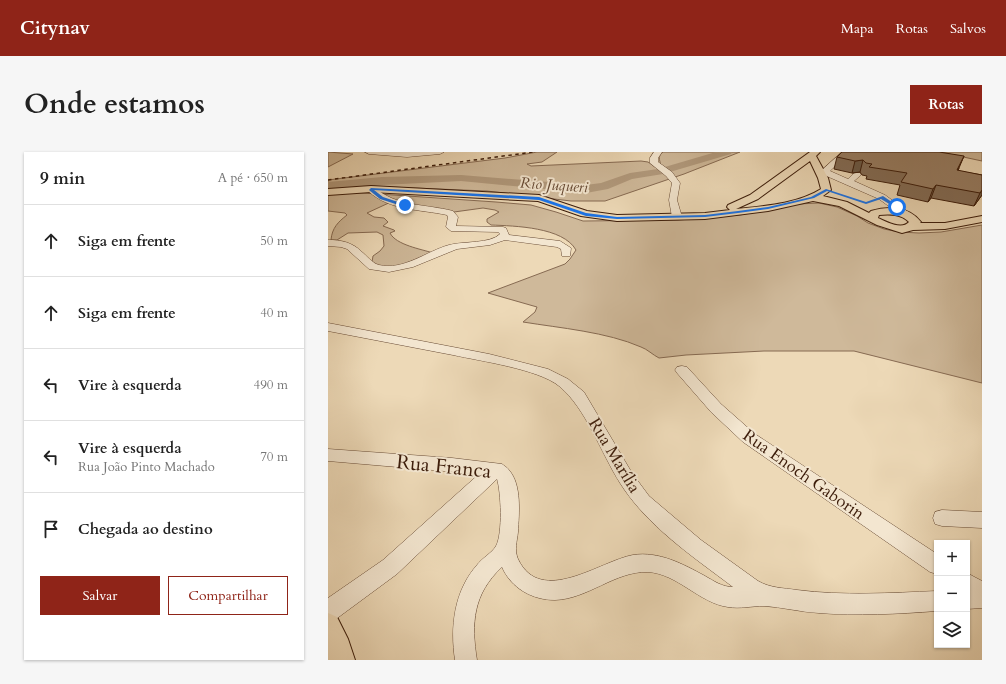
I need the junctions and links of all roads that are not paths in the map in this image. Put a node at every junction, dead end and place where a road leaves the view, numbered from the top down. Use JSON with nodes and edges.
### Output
{"nodes":[{"id":1,"x":369,"y":152,"type":"edge"},
{"id":2,"x":440,"y":152,"type":"edge"},
{"id":3,"x":658,"y":152,"type":"edge"},
{"id":4,"x":846,"y":152,"type":"edge"},
{"id":5,"x":386,"y":153,"type":"edge"},
{"id":6,"x":814,"y":154,"type":"edge"},
{"id":7,"x":794,"y":168,"type":"junction"},
{"id":8,"x":819,"y":172,"type":"junction"},
{"id":9,"x":857,"y":175,"type":"dead end"},
{"id":10,"x":849,"y":182,"type":"junction"},
{"id":11,"x":371,"y":189,"type":"junction"},
{"id":12,"x":826,"y":190,"type":"junction"},
{"id":13,"x":328,"y":192,"type":"edge"},
{"id":14,"x":882,"y":197,"type":"junction"},
{"id":15,"x":813,"y":198,"type":"junction"},
{"id":16,"x":748,"y":200,"type":"junction"},
{"id":17,"x":868,"y":203,"type":"junction"},
{"id":18,"x":768,"y":208,"type":"junction"},
{"id":19,"x":892,"y":211,"type":"junction"},
{"id":20,"x":905,"y":214,"type":"junction"},
{"id":21,"x":705,"y":216,"type":"junction"},
{"id":22,"x":677,"y":217,"type":"junction"},
{"id":23,"x":874,"y":220,"type":"junction"},
{"id":24,"x":982,"y":220,"type":"edge"},
{"id":25,"x":911,"y":227,"type":"junction"},
{"id":26,"x":504,"y":237,"type":"junction"},
{"id":27,"x":328,"y":243,"type":"edge"},
{"id":28,"x":566,"y":254,"type":"dead end"},
{"id":29,"x":328,"y":327,"type":"edge"},
{"id":30,"x":682,"y":370,"type":"dead end"},
{"id":31,"x":328,"y":455,"type":"edge"},
{"id":32,"x":496,"y":470,"type":"junction"},
{"id":33,"x":942,"y":518,"type":"dead end"},
{"id":34,"x":982,"y":520,"type":"edge"},
{"id":35,"x":505,"y":549,"type":"junction"},
{"id":36,"x":934,"y":563,"type":"edge"},
{"id":37,"x":970,"y":585,"type":"edge"},
{"id":38,"x":982,"y":592,"type":"edge"},
{"id":39,"x":765,"y":596,"type":"junction"},
{"id":40,"x":982,"y":598,"type":"edge"},
{"id":41,"x":970,"y":599,"type":"edge"},
{"id":42,"x":934,"y":601,"type":"edge"},
{"id":43,"x":328,"y":611,"type":"edge"},
{"id":44,"x":328,"y":626,"type":"edge"},
{"id":45,"x":341,"y":660,"type":"edge"},
{"id":46,"x":466,"y":660,"type":"edge"}],
"edges":[{"from":1,"to":5,"type":"street"},
{"from":2,"to":5,"type":"street"},
{"from":3,"to":22,"type":"street"},
{"from":4,"to":10,"type":"street"},
{"from":6,"to":7,"type":"main road"},
{"from":6,"to":8,"type":"main road"},
{"from":7,"to":8,"type":"main road"},
{"from":7,"to":16,"type":"main road"},
{"from":8,"to":12,"type":"main road"},
{"from":9,"to":10,"type":"street"},
{"from":10,"to":14,"type":"street"},
{"from":11,"to":13,"type":"main road"},
{"from":11,"to":22,"type":"main road"},
{"from":11,"to":26,"type":"street"},
{"from":12,"to":15,"type":"main road"},
{"from":12,"to":17,"type":"main road"},
{"from":14,"to":17,"type":"street"},
{"from":14,"to":20,"type":"street"},
{"from":15,"to":18,"type":"main road"},
{"from":15,"to":23,"type":"main road"},
{"from":16,"to":18,"type":"main road"},
{"from":16,"to":21,"type":"main road"},
{"from":17,"to":19,"type":"main road"},
{"from":18,"to":21,"type":"main road"},
{"from":19,"to":20,"type":"main road"},
{"from":19,"to":23,"type":"main road"},
{"from":20,"to":25,"type":"main road"},
{"from":21,"to":22,"type":"main road"},
{"from":23,"to":25,"type":"main road"},
{"from":24,"to":25,"type":"main road"},
{"from":26,"to":27,"type":"street"},
{"from":26,"to":28,"type":"street"},
{"from":29,"to":39,"type":"street","name":"Rua Marília"},
{"from":30,"to":36,"type":"street","name":"Rua Enoch Gaborin"},
{"from":31,"to":32,"type":"street","name":"Rua Franca"},
{"from":32,"to":35,"type":"street","name":"Rua Franca"},
{"from":32,"to":43,"type":"street"},
{"from":33,"to":34,"type":"street"},
{"from":35,"to":39,"type":"street"},
{"from":35,"to":46,"type":"street"},
{"from":37,"to":38,"type":"street"},
{"from":39,"to":42,"type":"street","name":"Rua Marília"},
{"from":40,"to":41,"type":"street"},
{"from":44,"to":45,"type":"main road"}]}
